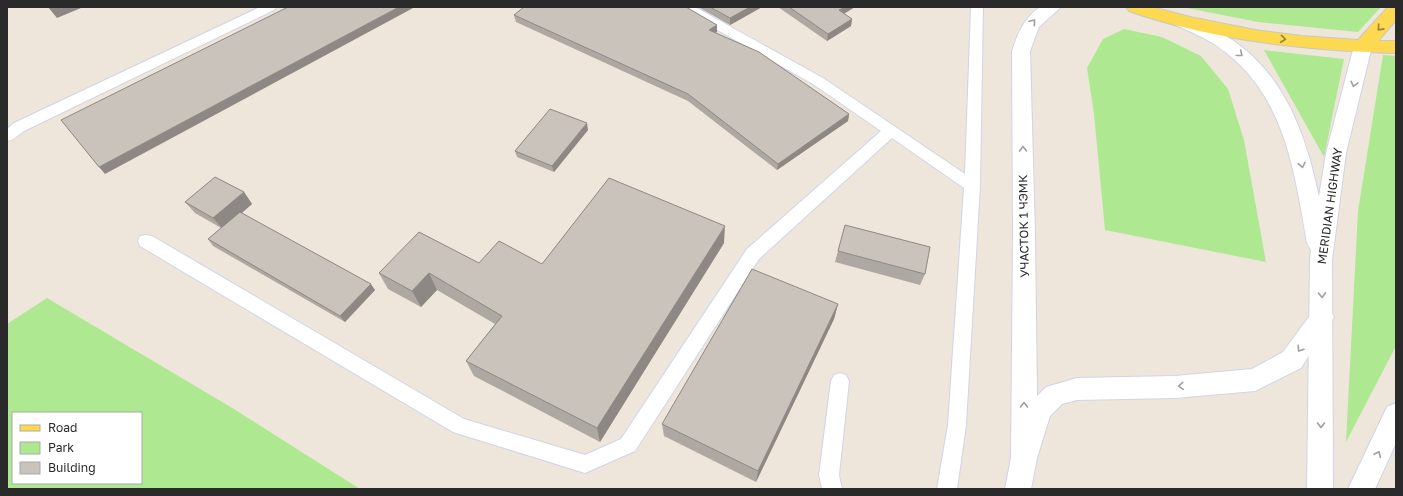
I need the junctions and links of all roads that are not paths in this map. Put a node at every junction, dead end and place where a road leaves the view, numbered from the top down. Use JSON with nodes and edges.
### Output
{"nodes":[{"id":1,"x":270,"y":7,"type":"edge"},
{"id":2,"x":686,"y":7,"type":"edge"},
{"id":3,"x":977,"y":7,"type":"edge"},
{"id":4,"x":1052,"y":7,"type":"edge"},
{"id":5,"x":1135,"y":7,"type":"edge"},
{"id":6,"x":1396,"y":9,"type":"edge"},
{"id":7,"x":1182,"y":21,"type":"junction"},
{"id":8,"x":1363,"y":46,"type":"junction"},
{"id":9,"x":1396,"y":47,"type":"edge"},
{"id":10,"x":891,"y":130,"type":"junction"},
{"id":11,"x":7,"y":136,"type":"edge"},
{"id":12,"x":972,"y":186,"type":"junction"},
{"id":13,"x":146,"y":241,"type":"dead end"},
{"id":14,"x":1321,"y":260,"type":"junction"},
{"id":15,"x":1322,"y":317,"type":"junction"},
{"id":16,"x":840,"y":381,"type":"dead end"},
{"id":17,"x":1396,"y":415,"type":"edge"},
{"id":18,"x":1024,"y":458,"type":"junction"},
{"id":19,"x":832,"y":489,"type":"edge"},
{"id":20,"x":947,"y":489,"type":"edge"},
{"id":21,"x":1018,"y":489,"type":"edge"},
{"id":22,"x":1320,"y":489,"type":"edge"},
{"id":23,"x":1361,"y":489,"type":"edge"}],
"edges":[{"from":1,"to":11,"type":"lane"},
{"from":2,"to":10,"type":"lane"},
{"from":3,"to":12,"type":"lane"},
{"from":18,"to":4,"type":"main road","name":"УЧАСТОК 1 ЧЭМК","one_way":true},
{"from":5,"to":7,"type":"main road"},
{"from":6,"to":8,"type":"main road","name":"MERIDIAN HIGHWAY","one_way":true},
{"from":7,"to":8,"type":"main road","one_way":true},
{"from":7,"to":14,"type":"main road","one_way":true},
{"from":8,"to":9,"type":"main road"},
{"from":8,"to":14,"type":"main road","name":"MERIDIAN HIGHWAY","one_way":true},
{"from":10,"to":12,"type":"lane"},
{"from":10,"to":13,"type":"lane"},
{"from":12,"to":20,"type":"lane"},
{"from":14,"to":15,"type":"main road","name":"MERIDIAN HIGHWAY","one_way":true},
{"from":15,"to":18,"type":"main road","name":"УЧАСТОК 1 ЧЭМК","one_way":true},
{"from":15,"to":22,"type":"main road","name":"MERIDIAN HIGHWAY","one_way":true},
{"from":16,"to":19,"type":"lane"},
{"from":23,"to":17,"type":"main road","one_way":true},
{"from":18,"to":21,"type":"main road","name":"УЧАСТОК 1 ЧЭМК"}]}
